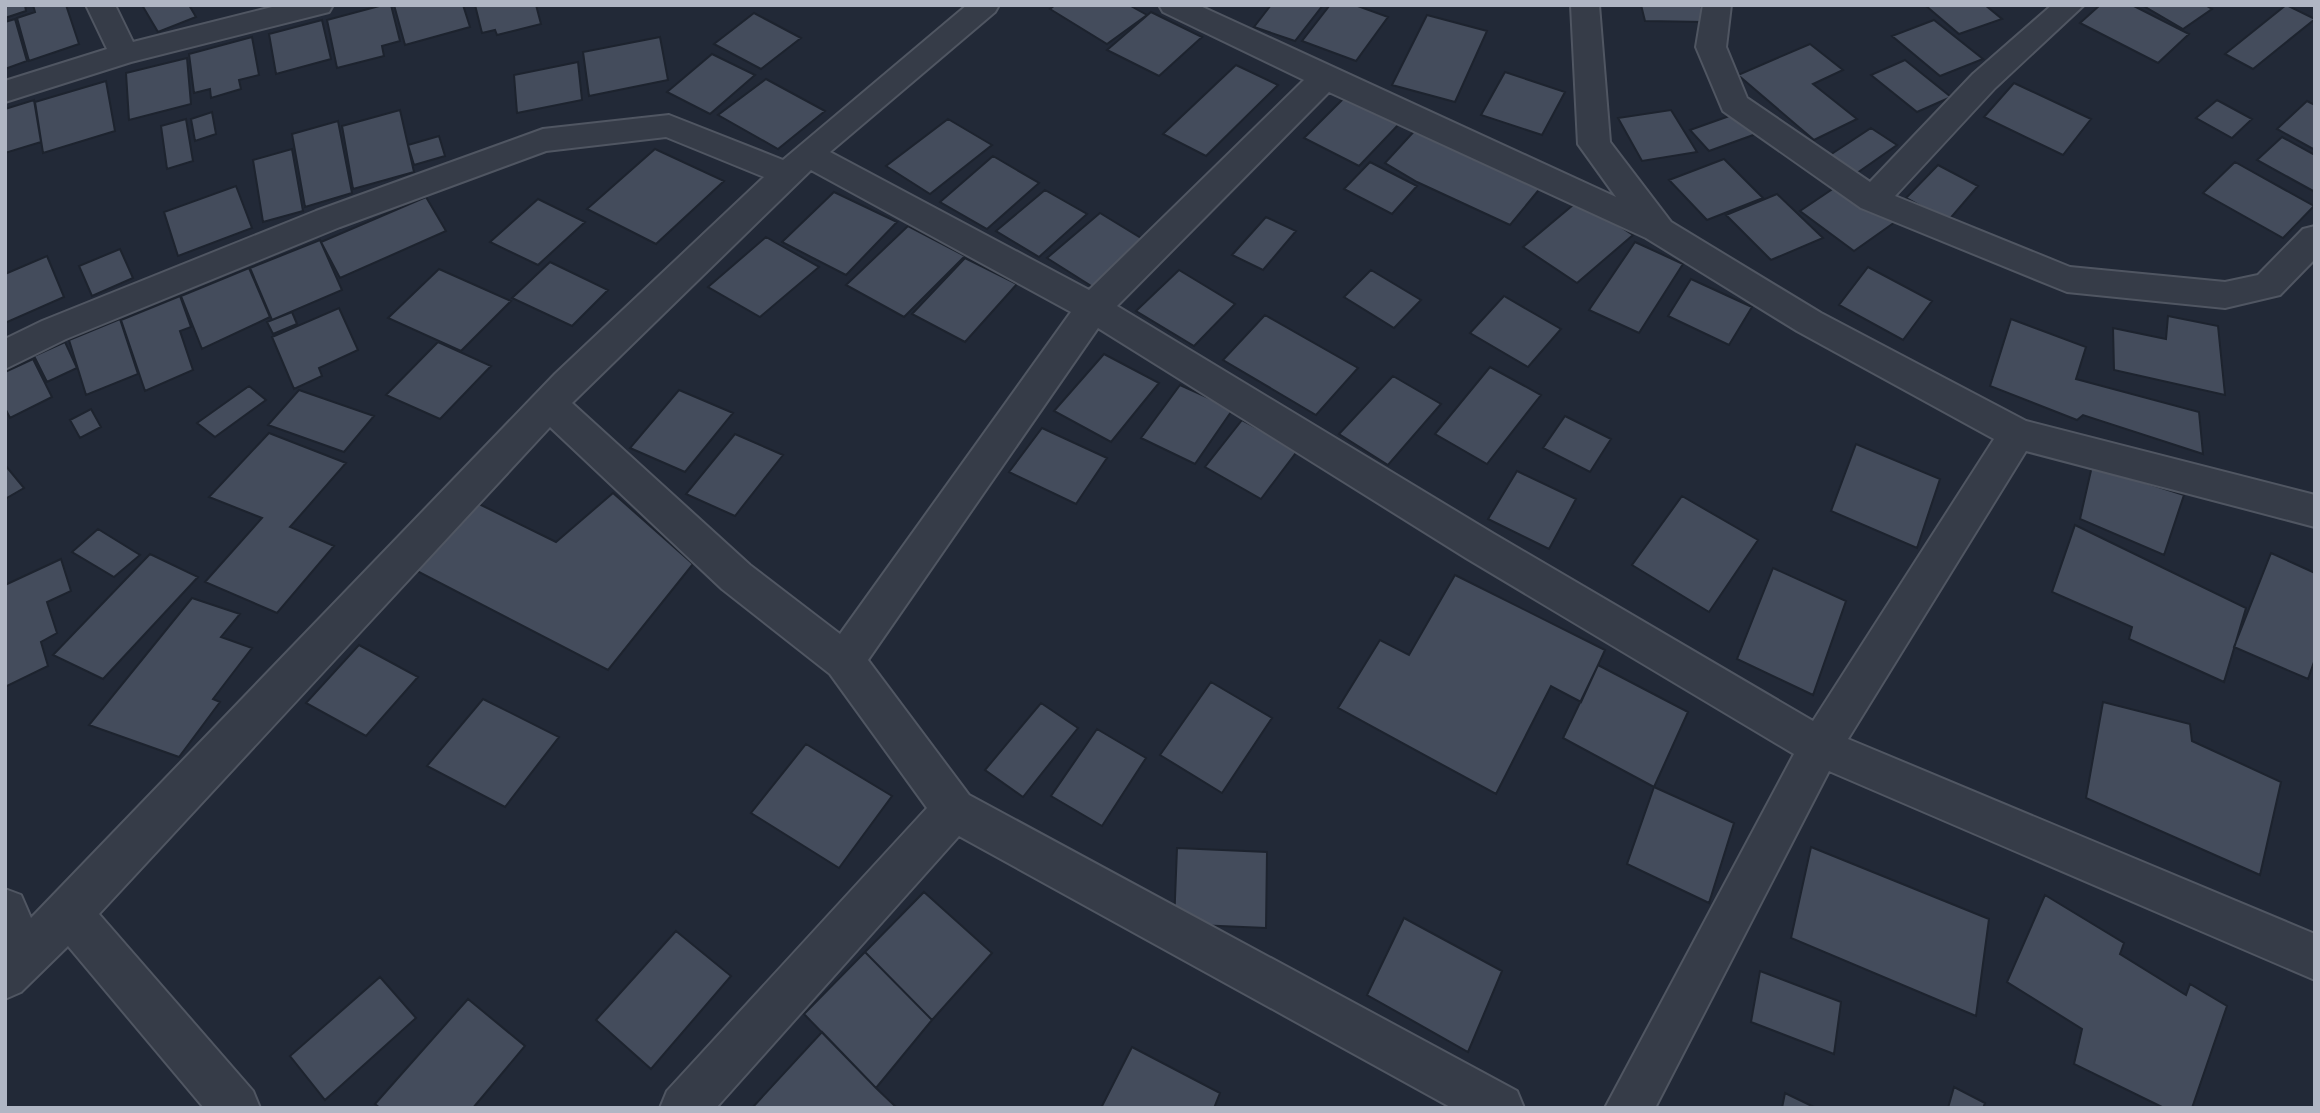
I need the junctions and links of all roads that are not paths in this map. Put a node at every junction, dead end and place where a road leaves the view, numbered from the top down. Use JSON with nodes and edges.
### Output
{"nodes":[{"id":1,"x":100,"y":5,"type":"edge"},
{"id":2,"x":319,"y":5,"type":"edge"},
{"id":3,"x":985,"y":5,"type":"edge"},
{"id":4,"x":1173,"y":5,"type":"edge"},
{"id":5,"x":1585,"y":5,"type":"edge"},
{"id":6,"x":1717,"y":5,"type":"edge"},
{"id":7,"x":2070,"y":5,"type":"edge"},
{"id":8,"x":124,"y":54,"type":"junction"},
{"id":9,"x":1325,"y":78,"type":"junction"},
{"id":10,"x":5,"y":92,"type":"edge"},
{"id":11,"x":797,"y":164,"type":"junction"},
{"id":12,"x":1872,"y":200,"type":"junction"},
{"id":13,"x":1659,"y":231,"type":"junction"},
{"id":14,"x":2315,"y":239,"type":"edge"},
{"id":15,"x":1093,"y":308,"type":"junction"},
{"id":16,"x":5,"y":355,"type":"edge"},
{"id":17,"x":550,"y":404,"type":"junction"},
{"id":18,"x":2017,"y":434,"type":"junction"},
{"id":19,"x":2315,"y":511,"type":"edge"},
{"id":20,"x":844,"y":661,"type":"junction"},
{"id":21,"x":1821,"y":747,"type":"junction"},
{"id":22,"x":954,"y":810,"type":"junction"},
{"id":23,"x":5,"y":911,"type":"edge"},
{"id":24,"x":69,"y":914,"type":"junction"},
{"id":25,"x":2315,"y":957,"type":"edge"},
{"id":26,"x":15,"y":966,"type":"edge"},
{"id":27,"x":236,"y":1108,"type":"edge"},
{"id":28,"x":684,"y":1108,"type":"edge"},
{"id":29,"x":1500,"y":1108,"type":"edge"},
{"id":30,"x":1629,"y":1108,"type":"edge"}],
"edges":[{"from":1,"to":8,"type":"street"},
{"from":2,"to":8,"type":"street"},
{"from":3,"to":11,"type":"street"},
{"from":4,"to":9,"type":"street"},
{"from":5,"to":13,"type":"street"},
{"from":6,"to":12,"type":"street"},
{"from":7,"to":12,"type":"street"},
{"from":8,"to":10,"type":"street"},
{"from":9,"to":13,"type":"street"},
{"from":9,"to":15,"type":"street"},
{"from":11,"to":15,"type":"street"},
{"from":11,"to":16,"type":"street"},
{"from":11,"to":17,"type":"street"},
{"from":12,"to":14,"type":"street"},
{"from":13,"to":18,"type":"street"},
{"from":15,"to":20,"type":"street"},
{"from":15,"to":21,"type":"street"},
{"from":17,"to":20,"type":"street"},
{"from":17,"to":24,"type":"street"},
{"from":18,"to":19,"type":"street"},
{"from":18,"to":21,"type":"street"},
{"from":20,"to":22,"type":"street"},
{"from":21,"to":25,"type":"street"},
{"from":21,"to":30,"type":"street"},
{"from":22,"to":28,"type":"street"},
{"from":22,"to":29,"type":"street"},
{"from":23,"to":26,"type":"street"},
{"from":24,"to":26,"type":"street"},
{"from":24,"to":27,"type":"street"}]}
